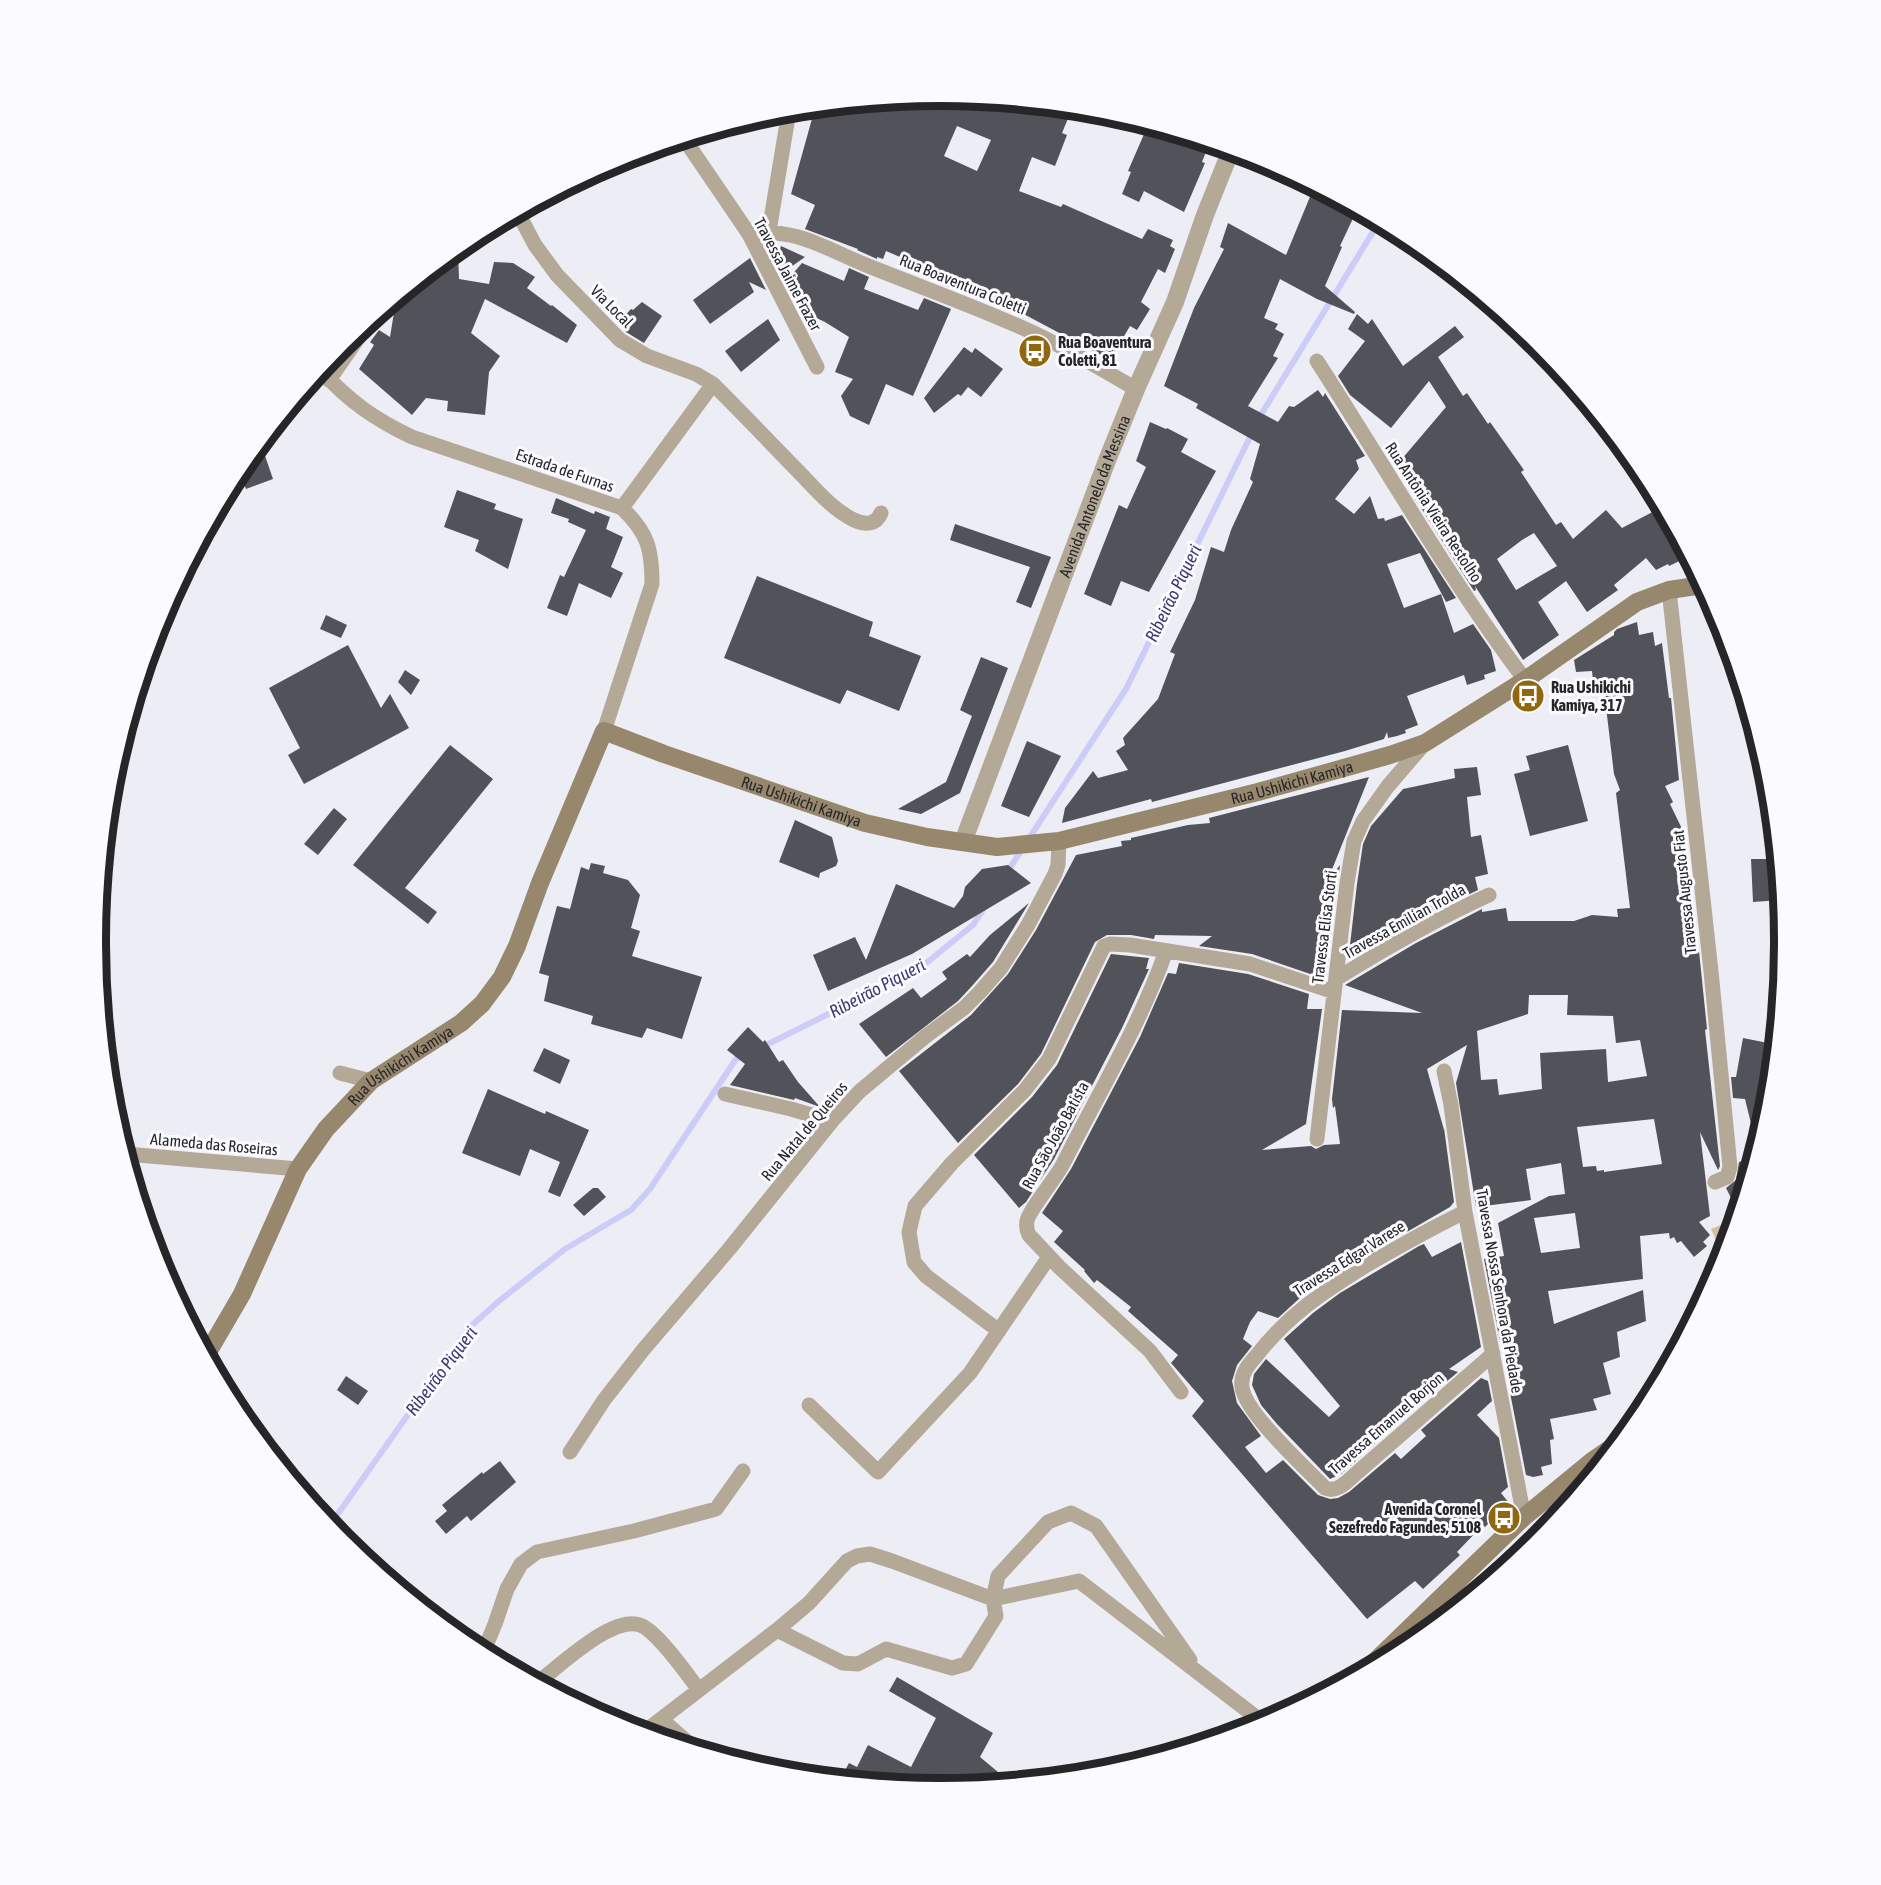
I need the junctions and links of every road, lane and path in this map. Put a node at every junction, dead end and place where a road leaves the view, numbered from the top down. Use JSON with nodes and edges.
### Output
{"nodes":[{"id":1,"x":787,"y":121,"type":"edge"},
{"id":2,"x":689,"y":146,"type":"edge"},
{"id":3,"x":1228,"y":158,"type":"edge"},
{"id":4,"x":521,"y":220,"type":"edge"},
{"id":5,"x":770,"y":231,"type":"junction"},
{"id":6,"x":749,"y":234,"type":"junction"},
{"id":7,"x":1317,"y":361,"type":"dead end"},
{"id":8,"x":817,"y":368,"type":"dead end"},
{"id":9,"x":327,"y":376,"type":"edge"},
{"id":10,"x":713,"y":384,"type":"junction"},
{"id":11,"x":1136,"y":389,"type":"junction"},
{"id":12,"x":622,"y":508,"type":"junction"},
{"id":13,"x":881,"y":513,"type":"dead end"},
{"id":14,"x":1695,"y":586,"type":"edge"},
{"id":15,"x":1669,"y":590,"type":"junction"},
{"id":16,"x":1525,"y":680,"type":"junction"},
{"id":17,"x":604,"y":730,"type":"junction"},
{"id":18,"x":1425,"y":743,"type":"junction"},
{"id":19,"x":963,"y":842,"type":"junction"},
{"id":20,"x":1054,"y":842,"type":"junction"},
{"id":21,"x":1489,"y":895,"type":"dead end"},
{"id":22,"x":1166,"y":951,"type":"junction"},
{"id":23,"x":1335,"y":985,"type":"junction"},
{"id":24,"x":1444,"y":1071,"type":"dead end"},
{"id":25,"x":340,"y":1073,"type":"dead end"},
{"id":26,"x":371,"y":1081,"type":"junction"},
{"id":27,"x":725,"y":1094,"type":"dead end"},
{"id":28,"x":832,"y":1121,"type":"junction"},
{"id":29,"x":1317,"y":1139,"type":"dead end"},
{"id":30,"x":134,"y":1155,"type":"edge"},
{"id":31,"x":298,"y":1169,"type":"junction"},
{"id":32,"x":1714,"y":1182,"type":"dead end"},
{"id":33,"x":1465,"y":1212,"type":"junction"},
{"id":34,"x":1049,"y":1257,"type":"junction"},
{"id":35,"x":999,"y":1331,"type":"junction"},
{"id":36,"x":211,"y":1348,"type":"edge"},
{"id":37,"x":1492,"y":1354,"type":"junction"},
{"id":38,"x":1242,"y":1378,"type":"joint"},
{"id":39,"x":1181,"y":1392,"type":"dead end"},
{"id":40,"x":809,"y":1404,"type":"dead end"},
{"id":41,"x":570,"y":1452,"type":"dead end"},
{"id":42,"x":1598,"y":1457,"type":"edge"},
{"id":43,"x":743,"y":1471,"type":"dead end"},
{"id":44,"x":1524,"y":1517,"type":"junction"},
{"id":45,"x":993,"y":1599,"type":"junction"},
{"id":46,"x":777,"y":1630,"type":"junction"},
{"id":47,"x":1413,"y":1631,"type":"edge"},
{"id":48,"x":487,"y":1644,"type":"edge"},
{"id":49,"x":1198,"y":1672,"type":"junction"},
{"id":50,"x":544,"y":1678,"type":"edge"},
{"id":51,"x":699,"y":1690,"type":"junction"},
{"id":52,"x":1256,"y":1717,"type":"edge"},
{"id":53,"x":661,"y":1719,"type":"junction"},
{"id":54,"x":651,"y":1726,"type":"edge"},
{"id":55,"x":681,"y":1737,"type":"edge"}],
"edges":[{"from":1,"to":5,"type":"street"},
{"from":2,"to":6,"type":"street","name":"Travessa Jaime Frazer"},
{"from":3,"to":11,"type":"street","name":"Avenida Antonelo da Messina"},
{"from":4,"to":10,"type":"street","name":"Via Local"},
{"from":5,"to":6,"type":"street","name":"Rua Boaventura Coletti"},
{"from":5,"to":11,"type":"street","name":"Rua Boaventura Coletti"},
{"from":6,"to":8,"type":"street","name":"Travessa Jaime Frazer"},
{"from":7,"to":16,"type":"street","name":"Rua Antônia Vieira Restolho"},
{"from":9,"to":12,"type":"street","name":"Estrada de Furnas"},
{"from":10,"to":12,"type":"street"},
{"from":10,"to":13,"type":"street","name":"Via Local"},
{"from":11,"to":19,"type":"street","name":"Avenida Antonelo da Messina"},
{"from":12,"to":17,"type":"street","name":"Estrada de Furnas"},
{"from":14,"to":15,"type":"main road","name":"Rua Ushikichi Kamiya"},
{"from":15,"to":16,"type":"main road","name":"Rua Ushikichi Kamiya"},
{"from":15,"to":32,"type":"street","name":"Travessa Augusto Fiat"},
{"from":16,"to":18,"type":"main road","name":"Rua Ushikichi Kamiya"},
{"from":17,"to":19,"type":"main road","name":"Rua Ushikichi Kamiya"},
{"from":17,"to":26,"type":"main road","name":"Rua Ushikichi Kamiya"},
{"from":18,"to":20,"type":"main road","name":"Rua Ushikichi Kamiya"},
{"from":18,"to":23,"type":"street","name":"Travessa Elisa Storti"},
{"from":19,"to":20,"type":"main road","name":"Rua Ushikichi Kamiya"},
{"from":20,"to":28,"type":"street","name":"Rua Natal de Queiros"},
{"from":21,"to":23,"type":"street","name":"Travessa Emilian Trolda"},
{"from":22,"to":23,"type":"street"},
{"from":22,"to":34,"type":"street","name":"Rua São João Batista"},
{"from":22,"to":35,"type":"street"},
{"from":23,"to":29,"type":"street","name":"Travessa Elisa Storti"},
{"from":24,"to":33,"type":"street","name":"Travessa Nossa Senhora da Piedade"},
{"from":25,"to":26,"type":"street"},
{"from":26,"to":31,"type":"main road","name":"Rua Ushikichi Kamiya"},
{"from":27,"to":28,"type":"street"},
{"from":28,"to":41,"type":"street","name":"Rua Natal de Queiros"},
{"from":30,"to":31,"type":"street","name":"Alameda das Roseiras"},
{"from":31,"to":36,"type":"main road","name":"Rua Ushikichi Kamiya"},
{"from":33,"to":37,"type":"street","name":"Travessa Nossa Senhora da Piedade"},
{"from":33,"to":38,"type":"street","name":"Travessa Edgar Varese"},
{"from":34,"to":35,"type":"street"},
{"from":34,"to":39,"type":"street","name":"Rua São João Batista"},
{"from":35,"to":40,"type":"street"},
{"from":37,"to":38,"type":"street","name":"Travessa Emanuel Borjon"},
{"from":37,"to":44,"type":"street","name":"Travessa Nossa Senhora da Piedade"},
{"from":42,"to":44,"type":"main road"},
{"from":43,"to":48,"type":"street"},
{"from":44,"to":47,"type":"main road"},
{"from":45,"to":46,"type":"street"},
{"from":45,"to":46,"type":"street"},
{"from":45,"to":49,"type":"street"},
{"from":45,"to":49,"type":"street"},
{"from":46,"to":51,"type":"street"},
{"from":49,"to":52,"type":"street"},
{"from":50,"to":51,"type":"street"},
{"from":51,"to":53,"type":"street"},
{"from":53,"to":54,"type":"street"},
{"from":53,"to":55,"type":"street"}]}
